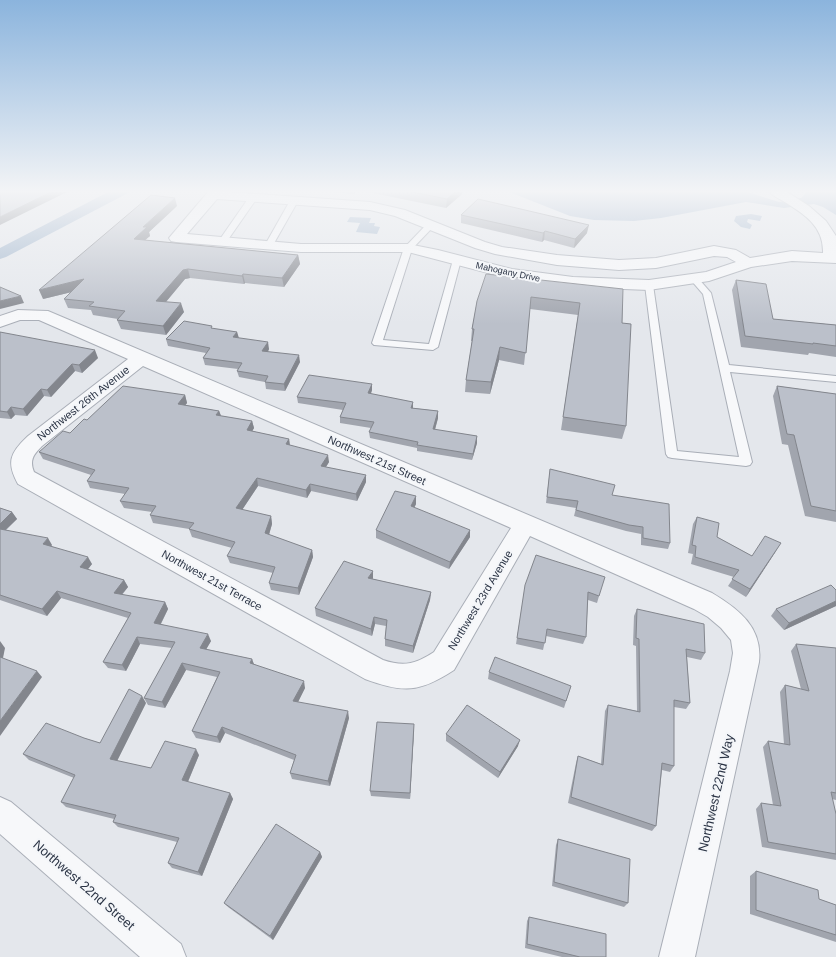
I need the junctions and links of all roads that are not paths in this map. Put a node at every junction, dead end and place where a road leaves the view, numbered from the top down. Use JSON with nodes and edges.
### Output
{"nodes":[{"id":1,"x":179,"y":235,"type":"edge"},
{"id":2,"x":227,"y":235,"type":"edge"},
{"id":3,"x":275,"y":235,"type":"edge"},
{"id":4,"x":421,"y":235,"type":"edge"},
{"id":5,"x":451,"y":235,"type":"edge"},
{"id":6,"x":830,"y":235,"type":"edge"},
{"id":7,"x":222,"y":242,"type":"junction"},
{"id":8,"x":269,"y":246,"type":"junction"},
{"id":9,"x":408,"y":248,"type":"junction"},
{"id":10,"x":833,"y":257,"type":"edge"},
{"id":11,"x":457,"y":260,"type":"junction"},
{"id":12,"x":748,"y":263,"type":"junction"},
{"id":13,"x":694,"y":279,"type":"junction"},
{"id":14,"x":649,"y":285,"type":"junction"},
{"id":15,"x":3,"y":320,"type":"edge"},
{"id":16,"x":142,"y":357,"type":"junction"},
{"id":17,"x":724,"y":368,"type":"junction"},
{"id":18,"x":836,"y":379,"type":"edge"},
{"id":19,"x":25,"y":450,"type":"joint"},
{"id":20,"x":526,"y":524,"type":"junction"},
{"id":21,"x":740,"y":629,"type":"joint"},
{"id":22,"x":429,"y":671,"type":"joint"},
{"id":23,"x":0,"y":813,"type":"edge"},
{"id":24,"x":168,"y":957,"type":"edge"},
{"id":25,"x":678,"y":957,"type":"edge"}],
"edges":[{"from":1,"to":7,"type":"street","name":"Mahogany Drive"},
{"from":2,"to":7,"type":"lane"},
{"from":3,"to":8,"type":"lane"},
{"from":4,"to":9,"type":"lane"},
{"from":5,"to":12,"type":"street","name":"Mahogany Drive"},
{"from":6,"to":10,"type":"street","name":"Mahogany Drive"},
{"from":7,"to":8,"type":"street","name":"Mahogany Drive"},
{"from":8,"to":9,"type":"street","name":"Mahogany Drive"},
{"from":9,"to":11,"type":"street","name":"Mahogany Drive"},
{"from":9,"to":11,"type":"lane"},
{"from":10,"to":12,"type":"street","name":"Mahogany Drive"},
{"from":11,"to":14,"type":"street","name":"Mahogany Drive"},
{"from":12,"to":13,"type":"street","name":"Mahogany Drive"},
{"from":13,"to":14,"type":"street","name":"Mahogany Drive"},
{"from":13,"to":17,"type":"lane"},
{"from":14,"to":17,"type":"lane"},
{"from":15,"to":16,"type":"street","name":"Northwest 21st Street"},
{"from":16,"to":19,"type":"street","name":"Northwest 26th Avenue"},
{"from":16,"to":20,"type":"street","name":"Northwest 21st Street"},
{"from":17,"to":18,"type":"lane"},
{"from":19,"to":22,"type":"street","name":"Northwest 21st Terrace"},
{"from":20,"to":21,"type":"street","name":"Northwest 21st Street"},
{"from":20,"to":22,"type":"street","name":"Northwest 23rd Avenue"},
{"from":21,"to":25,"type":"street","name":"Northwest 22nd Way"},
{"from":23,"to":24,"type":"street","name":"Northwest 22nd Street"}]}
